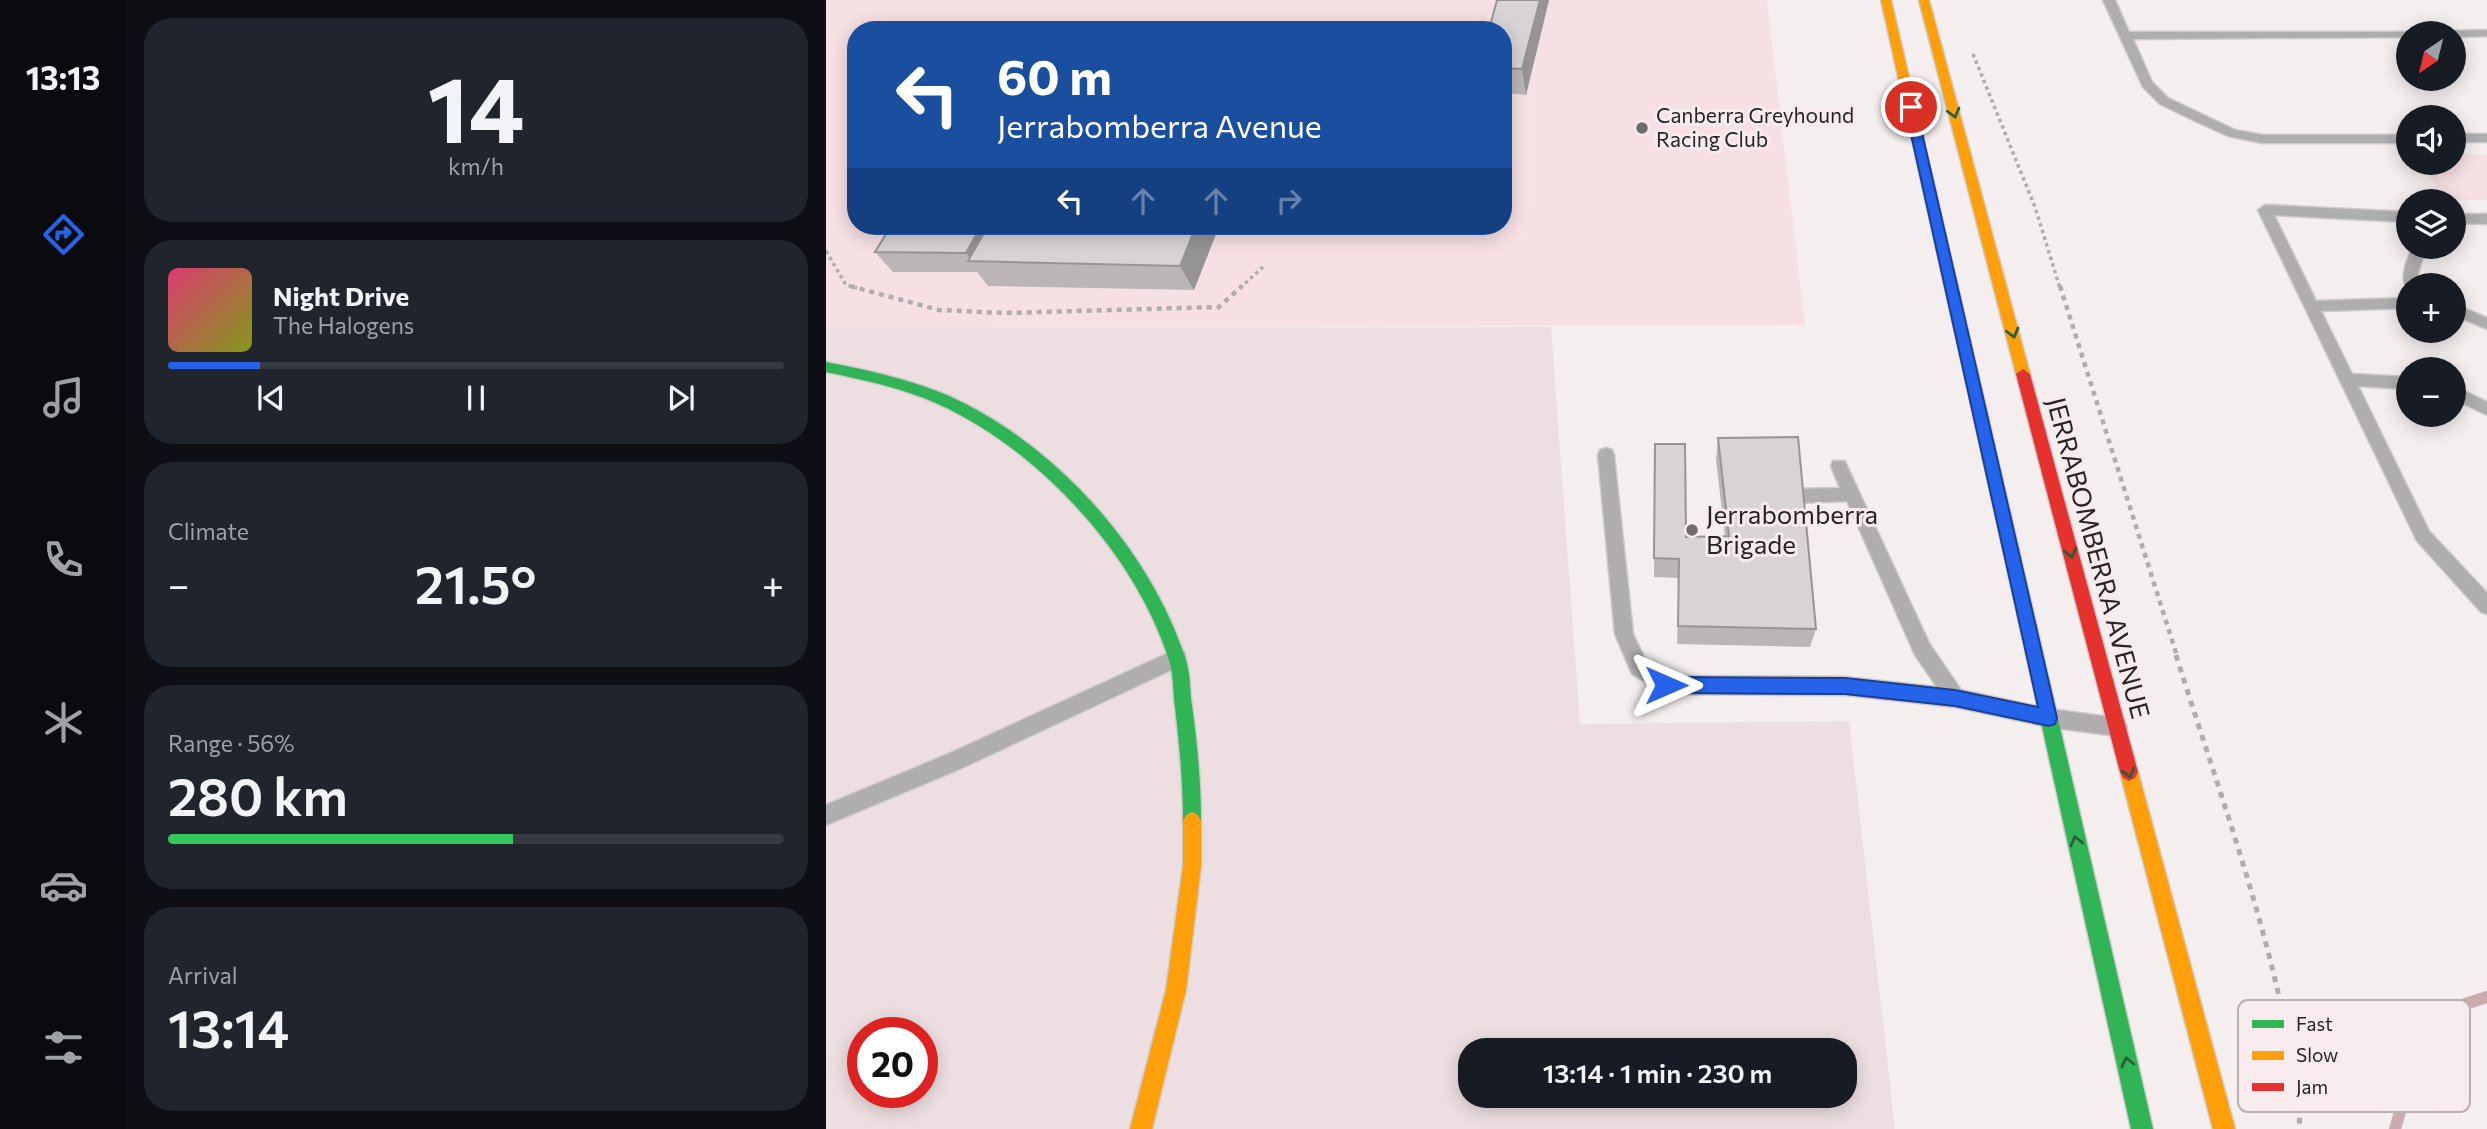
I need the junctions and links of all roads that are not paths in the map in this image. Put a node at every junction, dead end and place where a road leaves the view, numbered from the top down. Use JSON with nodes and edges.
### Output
{"nodes":[{"id":1,"x":1886,"y":0,"type":"edge"},
{"id":2,"x":1924,"y":0,"type":"edge"},
{"id":3,"x":2109,"y":0,"type":"edge"},
{"id":4,"x":2487,"y":33,"type":"edge"},
{"id":5,"x":2396,"y":34,"type":"edge"},
{"id":6,"x":2466,"y":34,"type":"edge"},
{"id":7,"x":2126,"y":36,"type":"junction"},
{"id":8,"x":2466,"y":138,"type":"edge"},
{"id":9,"x":2487,"y":138,"type":"edge"},
{"id":10,"x":2396,"y":139,"type":"edge"},
{"id":11,"x":2396,"y":216,"type":"edge"},
{"id":12,"x":2466,"y":219,"type":"edge"},
{"id":13,"x":2487,"y":219,"type":"edge"},
{"id":14,"x":2396,"y":303,"type":"edge"},
{"id":15,"x":2311,"y":306,"type":"junction"},
{"id":16,"x":2466,"y":314,"type":"edge"},
{"id":17,"x":2487,"y":324,"type":"edge"},
{"id":18,"x":826,"y":367,"type":"edge"},
{"id":19,"x":2347,"y":380,"type":"junction"},
{"id":20,"x":2396,"y":382,"type":"edge"},
{"id":21,"x":2466,"y":398,"type":"edge"},
{"id":22,"x":2487,"y":409,"type":"edge"},
{"id":23,"x":1606,"y":455,"type":"dead end"},
{"id":24,"x":1839,"y":466,"type":"dead end"},
{"id":25,"x":1852,"y":494,"type":"junction"},
{"id":26,"x":1797,"y":496,"type":"edge"},
{"id":27,"x":2480,"y":592,"type":"edge"},
{"id":28,"x":2487,"y":606,"type":"edge"},
{"id":29,"x":1177,"y":658,"type":"junction"},
{"id":30,"x":1955,"y":698,"type":"junction"},
{"id":31,"x":2049,"y":718,"type":"junction"},
{"id":32,"x":2117,"y":727,"type":"junction"},
{"id":33,"x":826,"y":816,"type":"edge"},
{"id":34,"x":1141,"y":1129,"type":"edge"},
{"id":35,"x":2142,"y":1129,"type":"edge"},
{"id":36,"x":2224,"y":1129,"type":"edge"}],
"edges":[{"from":1,"to":31,"type":"street"},
{"from":2,"to":32,"type":"street","name":"JERRABOMBERRA AVENUE","one_way":true},
{"from":3,"to":7,"type":"lane"},
{"from":4,"to":6,"type":"lane"},
{"from":5,"to":7,"type":"lane"},
{"from":7,"to":10,"type":"lane"},
{"from":8,"to":9,"type":"lane"},
{"from":11,"to":15,"type":"lane"},
{"from":12,"to":13,"type":"lane"},
{"from":14,"to":15,"type":"lane"},
{"from":15,"to":19,"type":"lane"},
{"from":16,"to":17,"type":"lane"},
{"from":18,"to":29,"type":"street"},
{"from":19,"to":20,"type":"lane"},
{"from":19,"to":27,"type":"lane"},
{"from":21,"to":22,"type":"lane"},
{"from":23,"to":30,"type":"lane"},
{"from":24,"to":25,"type":"lane"},
{"from":25,"to":26,"type":"lane"},
{"from":25,"to":30,"type":"lane"},
{"from":27,"to":28,"type":"lane"},
{"from":29,"to":33,"type":"lane"},
{"from":29,"to":34,"type":"street"},
{"from":30,"to":31,"type":"lane"},
{"from":31,"to":32,"type":"lane"},
{"from":35,"to":31,"type":"street","one_way":true},
{"from":32,"to":36,"type":"street","name":"JERRABOMBERRA AVENUE","one_way":true}]}
